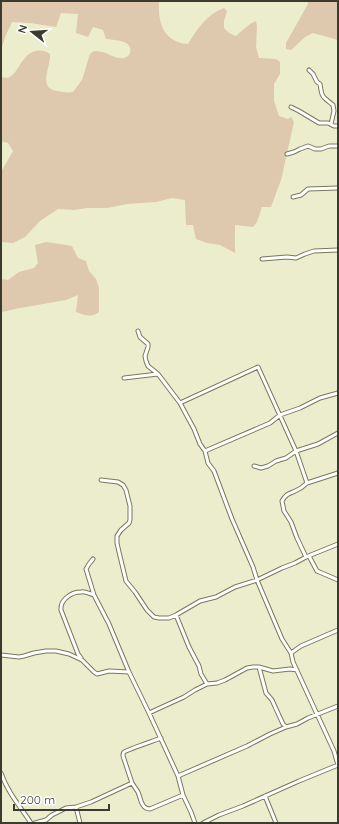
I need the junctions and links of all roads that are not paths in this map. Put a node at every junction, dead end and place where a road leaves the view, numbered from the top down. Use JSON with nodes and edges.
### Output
{"nodes":[{"id":1,"x":309,"y":70,"type":"dead end"},
{"id":2,"x":291,"y":107,"type":"dead end"},
{"id":3,"x":331,"y":124,"type":"junction"},
{"id":4,"x":338,"y":126,"type":"edge"},
{"id":5,"x":338,"y":146,"type":"edge"},
{"id":6,"x":287,"y":154,"type":"dead end"},
{"id":7,"x":338,"y":188,"type":"edge"},
{"id":8,"x":293,"y":197,"type":"dead end"},
{"id":9,"x":338,"y":250,"type":"edge"},
{"id":10,"x":262,"y":259,"type":"dead end"},
{"id":11,"x":138,"y":331,"type":"dead end"},
{"id":12,"x":158,"y":374,"type":"junction"},
{"id":13,"x":124,"y":378,"type":"dead end"},
{"id":14,"x":338,"y":393,"type":"edge"},
{"id":15,"x":180,"y":403,"type":"junction"},
{"id":16,"x":280,"y":415,"type":"junction"},
{"id":17,"x":338,"y":433,"type":"edge"},
{"id":18,"x":205,"y":451,"type":"junction"},
{"id":19,"x":296,"y":451,"type":"junction"},
{"id":20,"x":254,"y":466,"type":"dead end"},
{"id":21,"x":338,"y":473,"type":"edge"},
{"id":22,"x":101,"y":480,"type":"dead end"},
{"id":23,"x":307,"y":483,"type":"junction"},
{"id":24,"x":338,"y":544,"type":"edge"},
{"id":25,"x":307,"y":557,"type":"junction"},
{"id":26,"x":93,"y":559,"type":"dead end"},
{"id":27,"x":257,"y":580,"type":"junction"},
{"id":28,"x":338,"y":580,"type":"edge"},
{"id":29,"x":94,"y":595,"type":"junction"},
{"id":30,"x":176,"y":615,"type":"junction"},
{"id":31,"x":338,"y":630,"type":"edge"},
{"id":32,"x":291,"y":653,"type":"junction"},
{"id":33,"x":2,"y":654,"type":"edge"},
{"id":34,"x":82,"y":660,"type":"junction"},
{"id":35,"x":259,"y":667,"type":"junction"},
{"id":36,"x":297,"y":670,"type":"junction"},
{"id":37,"x":129,"y":672,"type":"junction"},
{"id":38,"x":207,"y":684,"type":"junction"},
{"id":39,"x":338,"y":706,"type":"edge"},
{"id":40,"x":149,"y":713,"type":"junction"},
{"id":41,"x":317,"y":715,"type":"junction"},
{"id":42,"x":286,"y":727,"type":"junction"},
{"id":43,"x":161,"y":738,"type":"junction"},
{"id":44,"x":338,"y":749,"type":"edge"},
{"id":45,"x":334,"y":751,"type":"junction"},
{"id":46,"x":338,"y":765,"type":"edge"},
{"id":47,"x":1,"y":773,"type":"edge"},
{"id":48,"x":178,"y":776,"type":"junction"},
{"id":49,"x":132,"y":783,"type":"junction"},
{"id":50,"x":183,"y":796,"type":"junction"},
{"id":51,"x":264,"y":796,"type":"junction"},
{"id":52,"x":76,"y":807,"type":"junction"},
{"id":53,"x":31,"y":823,"type":"edge"},
{"id":54,"x":35,"y":823,"type":"edge"},
{"id":55,"x":80,"y":823,"type":"edge"},
{"id":56,"x":195,"y":823,"type":"edge"},
{"id":57,"x":203,"y":823,"type":"edge"},
{"id":58,"x":276,"y":823,"type":"edge"}],
"edges":[{"from":1,"to":3,"type":"street"},
{"from":2,"to":3,"type":"street"},
{"from":3,"to":4,"type":"street"},
{"from":5,"to":6,"type":"street"},
{"from":7,"to":8,"type":"street"},
{"from":9,"to":10,"type":"street"},
{"from":11,"to":12,"type":"street"},
{"from":12,"to":13,"type":"street"},
{"from":12,"to":15,"type":"street"},
{"from":14,"to":16,"type":"street"},
{"from":15,"to":16,"type":"street"},
{"from":15,"to":18,"type":"street"},
{"from":16,"to":18,"type":"street"},
{"from":16,"to":19,"type":"street"},
{"from":17,"to":19,"type":"street"},
{"from":18,"to":27,"type":"street"},
{"from":19,"to":20,"type":"street"},
{"from":19,"to":23,"type":"street"},
{"from":21,"to":23,"type":"street"},
{"from":22,"to":30,"type":"street"},
{"from":23,"to":25,"type":"street"},
{"from":24,"to":25,"type":"street"},
{"from":25,"to":27,"type":"street"},
{"from":25,"to":28,"type":"street"},
{"from":26,"to":29,"type":"street"},
{"from":27,"to":30,"type":"street"},
{"from":27,"to":32,"type":"street"},
{"from":29,"to":34,"type":"street"},
{"from":29,"to":37,"type":"street"},
{"from":30,"to":38,"type":"street"},
{"from":31,"to":32,"type":"street"},
{"from":32,"to":36,"type":"street"},
{"from":33,"to":34,"type":"street"},
{"from":34,"to":37,"type":"street"},
{"from":35,"to":36,"type":"street"},
{"from":35,"to":38,"type":"street"},
{"from":35,"to":42,"type":"street"},
{"from":36,"to":41,"type":"street"},
{"from":37,"to":40,"type":"street"},
{"from":38,"to":40,"type":"street"},
{"from":39,"to":41,"type":"street"},
{"from":40,"to":43,"type":"street"},
{"from":41,"to":42,"type":"street"},
{"from":41,"to":45,"type":"street"},
{"from":42,"to":48,"type":"street"},
{"from":43,"to":48,"type":"street"},
{"from":43,"to":49,"type":"street"},
{"from":44,"to":45,"type":"street"},
{"from":45,"to":46,"type":"street"},
{"from":46,"to":51,"type":"street"},
{"from":47,"to":53,"type":"street"},
{"from":48,"to":50,"type":"street"},
{"from":49,"to":50,"type":"street"},
{"from":49,"to":52,"type":"street"},
{"from":50,"to":56,"type":"street"},
{"from":51,"to":57,"type":"street"},
{"from":51,"to":58,"type":"street"},
{"from":52,"to":54,"type":"street"},
{"from":52,"to":55,"type":"street"}]}
